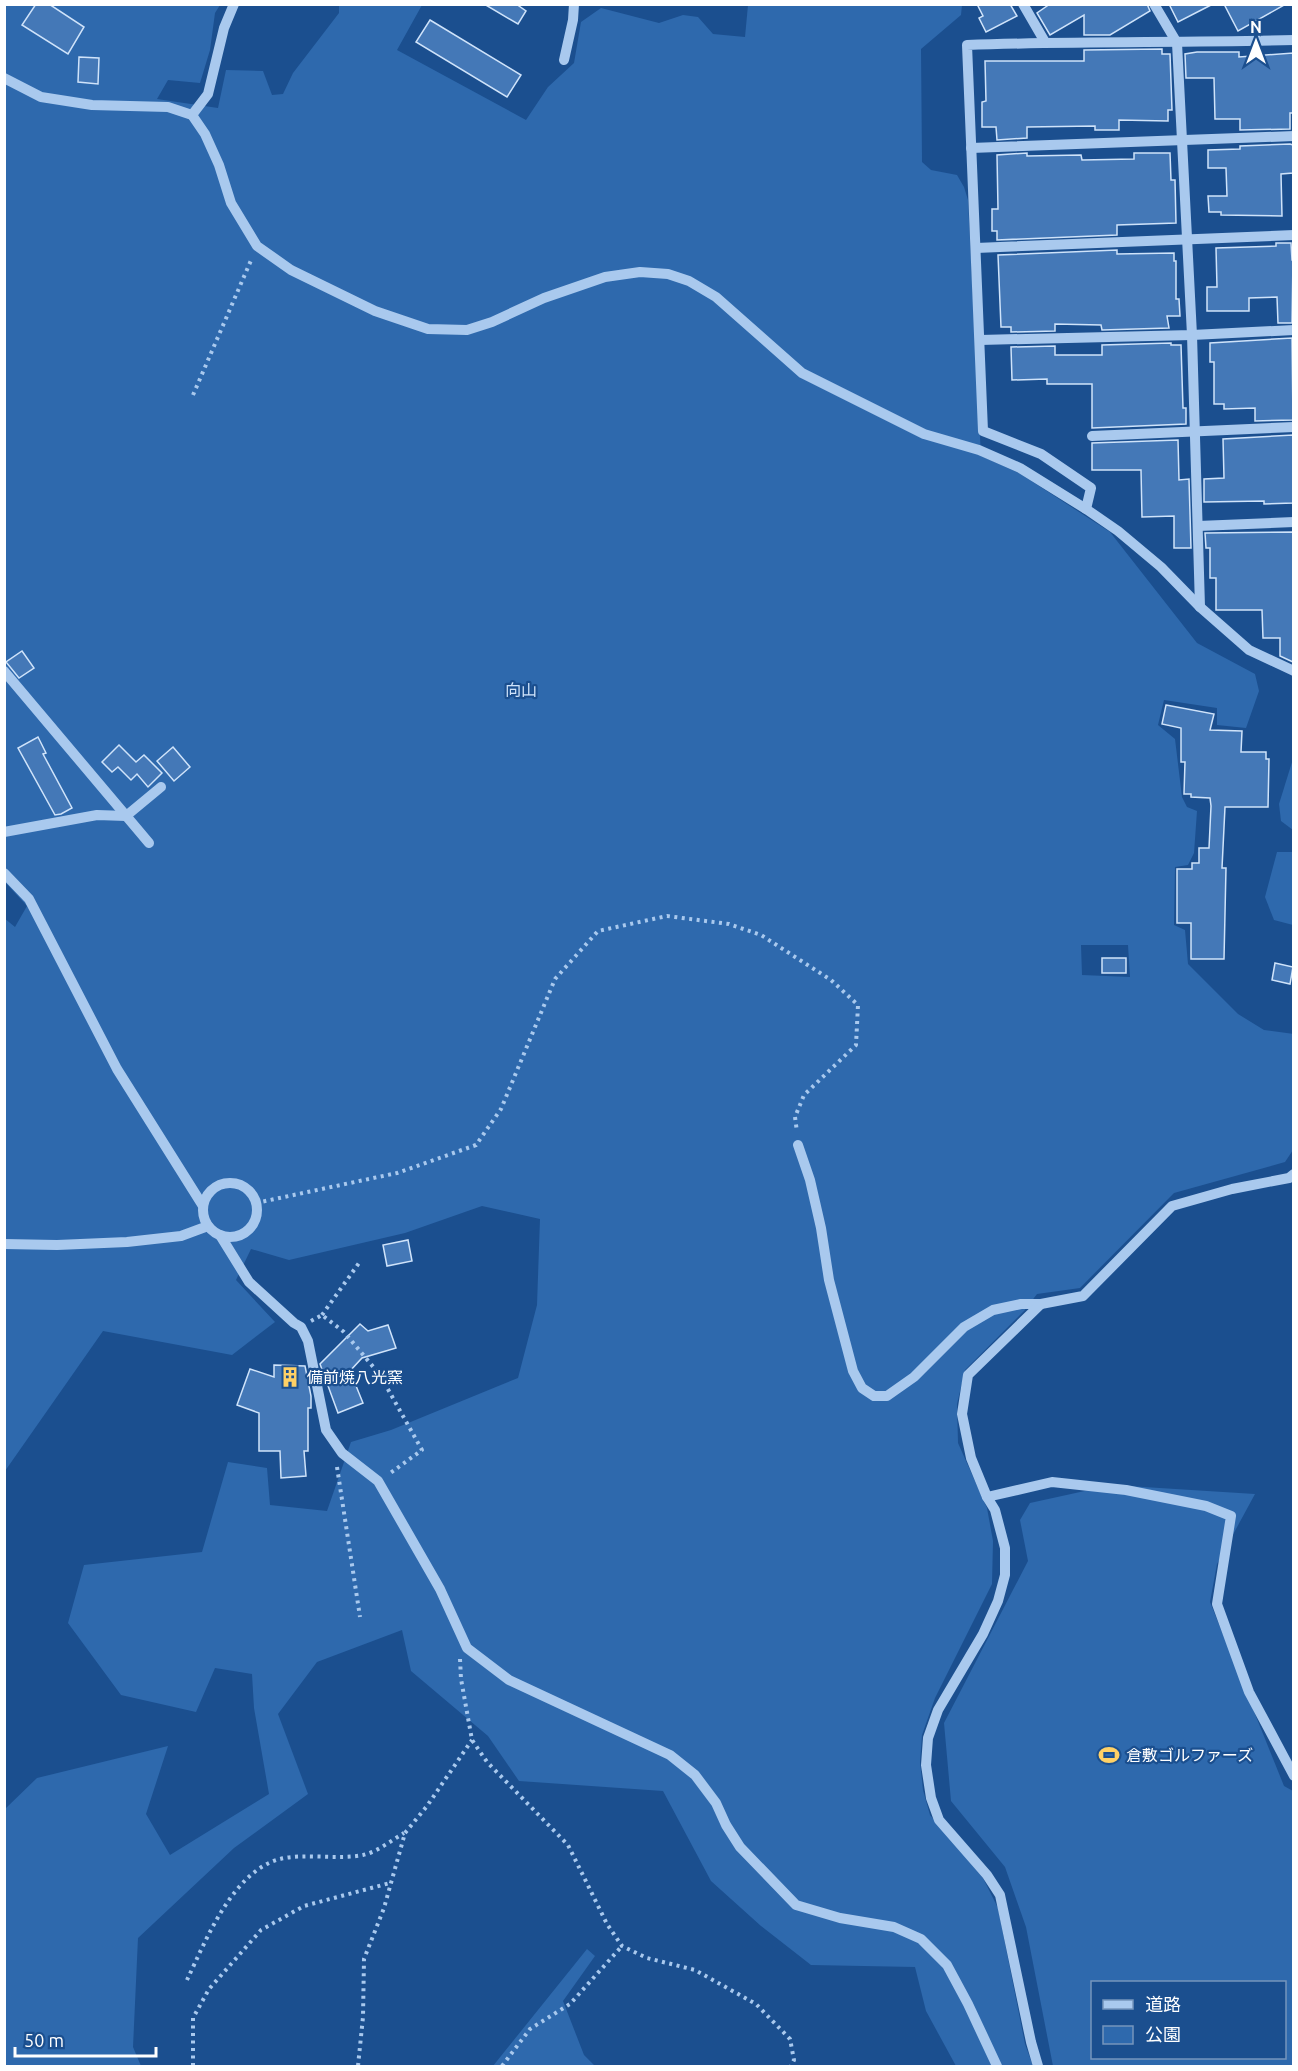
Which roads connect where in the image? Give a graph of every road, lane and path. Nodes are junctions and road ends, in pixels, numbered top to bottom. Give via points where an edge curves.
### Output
1 (234, 4) edge
2 (574, 4) edge
3 (1023, 4) edge
4 (1154, 4) edge
5 (1293, 40) edge
6 (1045, 42) junction
7 (1177, 43) junction
8 (564, 60) dead end
9 (4, 78) edge
10 (192, 115) junction
11 (1293, 136) edge
12 (1182, 141) junction
13 (971, 147) junction
14 (1293, 235) edge
15 (1187, 240) junction
16 (257, 246) junction
17 (976, 249) junction
18 (1293, 330) edge
19 (1192, 335) junction
20 (980, 340) junction
21 (193, 394) dead end
22 (1293, 427) edge
23 (1195, 432) junction
24 (1092, 436) dead end
25 (1086, 509) junction
26 (1293, 522) edge
27 (1198, 526) junction
28 (1200, 607) junction
29 (4, 671) edge
30 (1293, 671) edge
31 (161, 787) dead end
32 (126, 816) junction
33 (4, 832) edge
34 (149, 843) dead end
35 (4, 873) edge
36 (798, 1144) joint
37 (1293, 1174) edge
38 (256, 1203) junction
39 (203, 1206) junction
40 (208, 1226) junction
41 (220, 1235) junction
42 (4, 1244) edge
43 (358, 1263) dead end
44 (1041, 1304) junction
45 (322, 1315) junction
46 (301, 1328) junction
47 (342, 1452) junction
48 (378, 1481) junction
49 (987, 1497) junction
50 (360, 1617) dead end
51 (467, 1648) junction
52 (472, 1740) junction
53 (1293, 1776) edge
54 (405, 1833) junction
55 (391, 1883) junction
56 (622, 1946) junction
57 (187, 1980) dead end
58 (194, 2067) edge
59 (358, 2067) edge
60 (502, 2067) edge
61 (791, 2067) edge
62 (997, 2067) edge
63 (1038, 2067) edge

1 - 10 street via 208,94
2 - 8 street
3 - 6 street
4 - 7 street
5 - 7 street
6 - 7 street
6 - 13 street via 967,45
7 - 12 street
9 - 10 street via 41,97 93,105 168,108
10 - 16 street via 214,154 231,202
11 - 12 street
12 - 13 street
12 - 15 street
13 - 17 street
14 - 15 street
15 - 17 street
15 - 19 street
16 - 21 path
16 - 25 street via 291,270 375,311 428,329 467,330 605,277 640,272 668,274 716,297 802,373 924,434 979,450 1020,468
17 - 20 street
18 - 19 street
19 - 20 street
19 - 23 street
20 - 25 street via 983,431 1041,454 1091,488
22 - 23 street
23 - 24 street
23 - 27 street
25 - 28 street via 1161,567
26 - 27 street
27 - 28 street
28 - 30 street via 1248,650
29 - 32 street
31 - 32 street
32 - 33 street via 97,815
32 - 34 street
35 - 39 street via 29,899 117,1069
36 - 38 path via 795,1117 804,1095 855,1046 858,1005 831,980 761,935 729,924 667,916 598,931 555,980 501,1109 476,1144 397,1173
36 - 44 street via 810,1180 829,1280 853,1371 862,1388 874,1396 887,1396 914,1377 964,1328 993,1310
37 - 44 street via 1173,1206 1083,1296
38 - 39 street via 243,1187 233,1183 213,1189
38 - 41 street via 251,1227 237,1236
39 - 40 street
40 - 41 street
40 - 42 street via 181,1236 127,1242
41 - 46 street via 249,1282
43 - 45 path
44 - 49 street via 968,1375 962,1414 971,1458
45 - 46 path
45 - 48 path via 344,1332 380,1375 422,1450
46 - 47 street via 308,1341 326,1430
47 - 48 street
47 - 50 path via 337,1464
48 - 51 street via 440,1589
49 - 53 street via 1052,1482 1138,1492 1206,1506 1231,1516 1217,1604 1248,1692
49 - 63 street via 995,1510 1005,1548 1005,1575 983,1634 938,1710 928,1738 926,1765 939,1820 987,1875 999,1895
51 - 52 path via 460,1657 460,1668
51 - 62 street via 508,1680 670,1755 695,1775 740,1847 796,1905 840,1918 894,1927 921,1939 946,1965
52 - 54 path
52 - 56 path via 487,1762 568,1845 606,1924
54 - 55 path
54 - 57 path via 365,1855 281,1858 260,1867 217,1917
55 - 58 path via 304,1906 261,1930 209,1989 193,2018
55 - 59 path via 364,1959
56 - 60 path via 570,2004 530,2029
56 - 61 path via 647,1958 695,1970 756,2004 790,2039 794,2060

